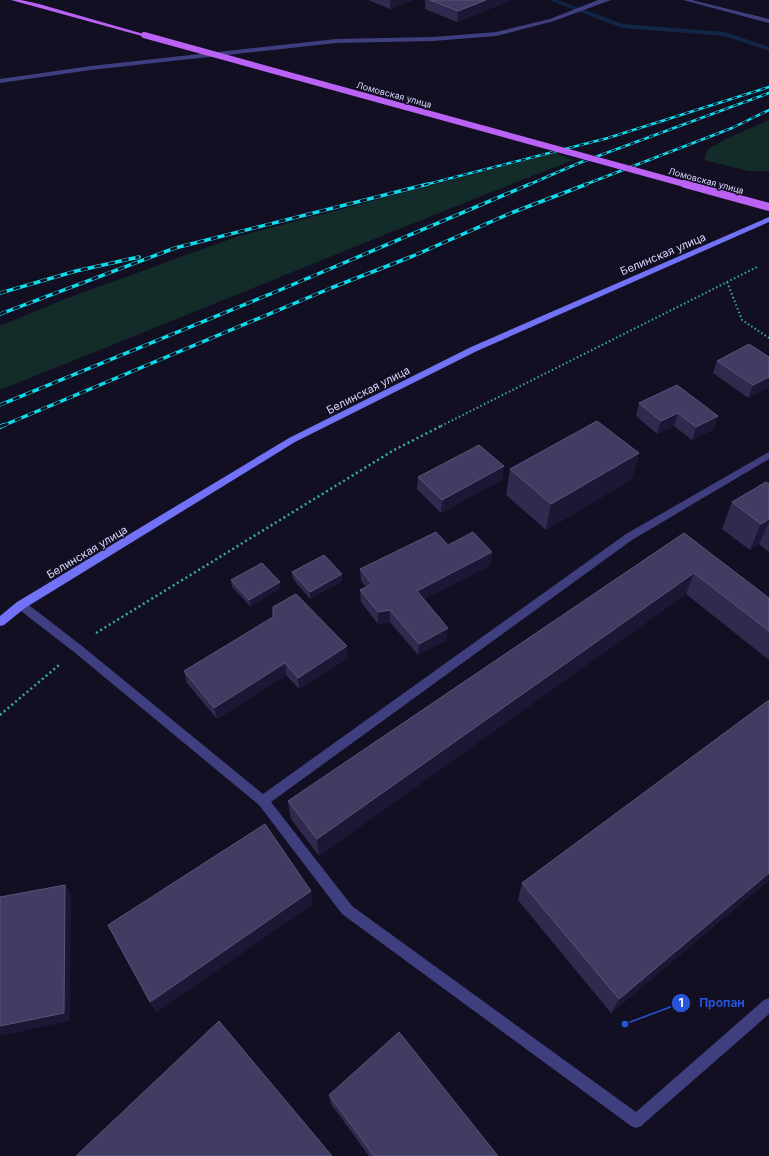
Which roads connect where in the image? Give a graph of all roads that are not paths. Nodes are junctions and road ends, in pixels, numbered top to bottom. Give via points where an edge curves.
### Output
1 (14, 0) edge
2 (608, 0) edge
3 (686, 0) edge
4 (769, 21) edge
5 (0, 81) edge
6 (769, 207) edge
7 (769, 219) edge
8 (769, 455) edge
9 (21, 604) junction
10 (0, 622) edge
11 (263, 801) junction
12 (769, 1005) edge

1 - 6 main road, Ломовская улица, bridge
2 - 5 street via 552,20 496,34 433,39 336,41 99,67
3 - 4 street
7 - 9 main road, Белинская улица via 474,348 292,440
8 - 11 street via 629,537
9 - 10 main road, Белинская улица
9 - 11 street
11 - 12 street via 347,910 636,1121

